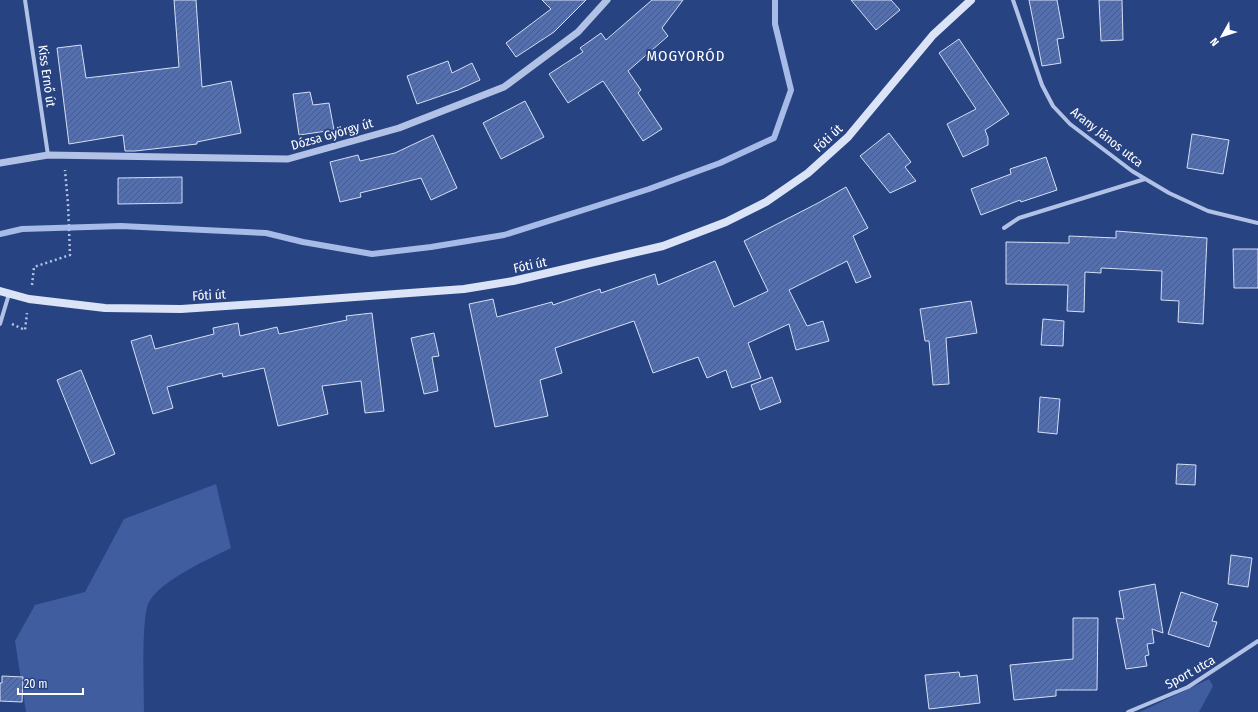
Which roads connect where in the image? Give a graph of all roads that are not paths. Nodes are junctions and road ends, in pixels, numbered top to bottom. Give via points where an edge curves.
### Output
1 (25, 0) edge
2 (607, 0) edge
3 (971, 0) edge
4 (1013, 0) edge
5 (48, 155) junction
6 (0, 163) edge
7 (1145, 179) junction
8 (1258, 223) edge
9 (1004, 228) dead end
10 (0, 291) edge
11 (9, 294) junction
12 (0, 324) edge
13 (1258, 641) edge
14 (1128, 712) edge

1 - 5 street, Kiss Ernő út
2 - 5 street, Dózsa György út via 578,32 504,88 399,128 288,159
3 - 11 main road, Fóti út via 933,35 848,137 808,173 766,202 726,222 663,246 513,281 464,289 295,302 181,308 105,308 29,299
4 - 7 street, Arany János utca via 1042,85 1053,106 1070,124
5 - 6 street, Dózsa György út
7 - 8 street, Arany János utca via 1208,211
7 - 9 street, Arany János utca via 1019,218
10 - 11 main road, Fóti út
11 - 12 street
13 - 14 street, Sport utca via 1188,687

